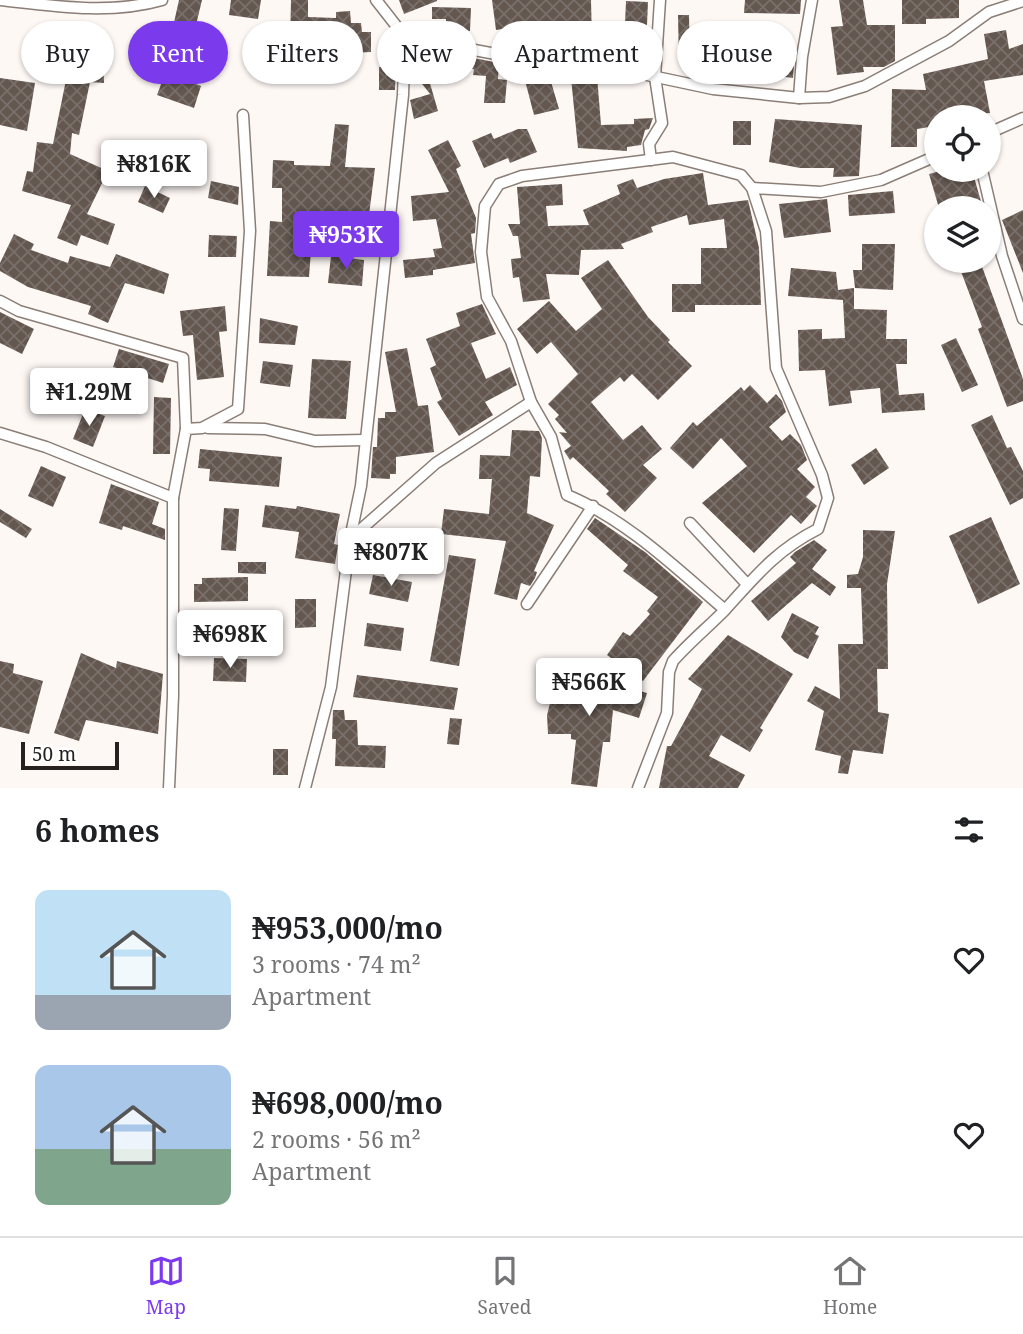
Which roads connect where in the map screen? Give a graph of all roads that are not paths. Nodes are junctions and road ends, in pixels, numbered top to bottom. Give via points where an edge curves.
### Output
1 (0, 0) edge
2 (162, 0) edge
3 (376, 0) edge
4 (660, 0) edge
5 (812, 0) edge
6 (1023, 1) edge
7 (392, 21) edge
8 (659, 21) edge
9 (663, 79) edge
10 (403, 84) edge
11 (656, 84) edge
12 (799, 98) junction
13 (243, 115) dead end
14 (1023, 118) edge
15 (1001, 128) edge
16 (651, 160) junction
17 (924, 161) edge
18 (985, 182) edge
19 (752, 188) junction
20 (0, 301) edge
21 (1023, 319) edge
22 (531, 402) junction
23 (202, 428) junction
24 (186, 429) junction
25 (0, 433) edge
26 (364, 440) junction
27 (173, 498) junction
28 (593, 506) junction
29 (690, 523) dead end
30 (350, 538) junction
31 (746, 583) junction
32 (527, 604) dead end
33 (725, 610) junction
34 (169, 788) edge
35 (305, 788) edge
36 (638, 788) edge

1 - 2 street via 74,9
3 - 7 street
4 - 8 street
5 - 12 street
6 - 12 street via 989,12 949,40 864,86 829,97
9 - 12 street
10 - 26 street
11 - 16 street via 662,123 649,144
13 - 23 street via 250,231 238,409
14 - 15 street
16 - 19 street via 673,157 707,165 741,175
16 - 22 street via 523,176 499,184 485,206 481,252 487,297 511,341
17 - 19 street via 881,180 821,192
18 - 21 street
19 - 31 street via 766,231 776,368 828,498 818,529 793,541
20 - 24 street via 19,311 183,358
22 - 28 street via 551,437 567,495
22 - 30 street via 436,463
23 - 24 street
23 - 26 street via 265,429 315,441
24 - 27 street
25 - 27 street
26 - 30 street via 361,486
27 - 34 street
28 - 32 street
28 - 33 street via 626,526
29 - 31 street
30 - 35 street via 331,687
31 - 33 street
33 - 36 street via 673,661 667,713

